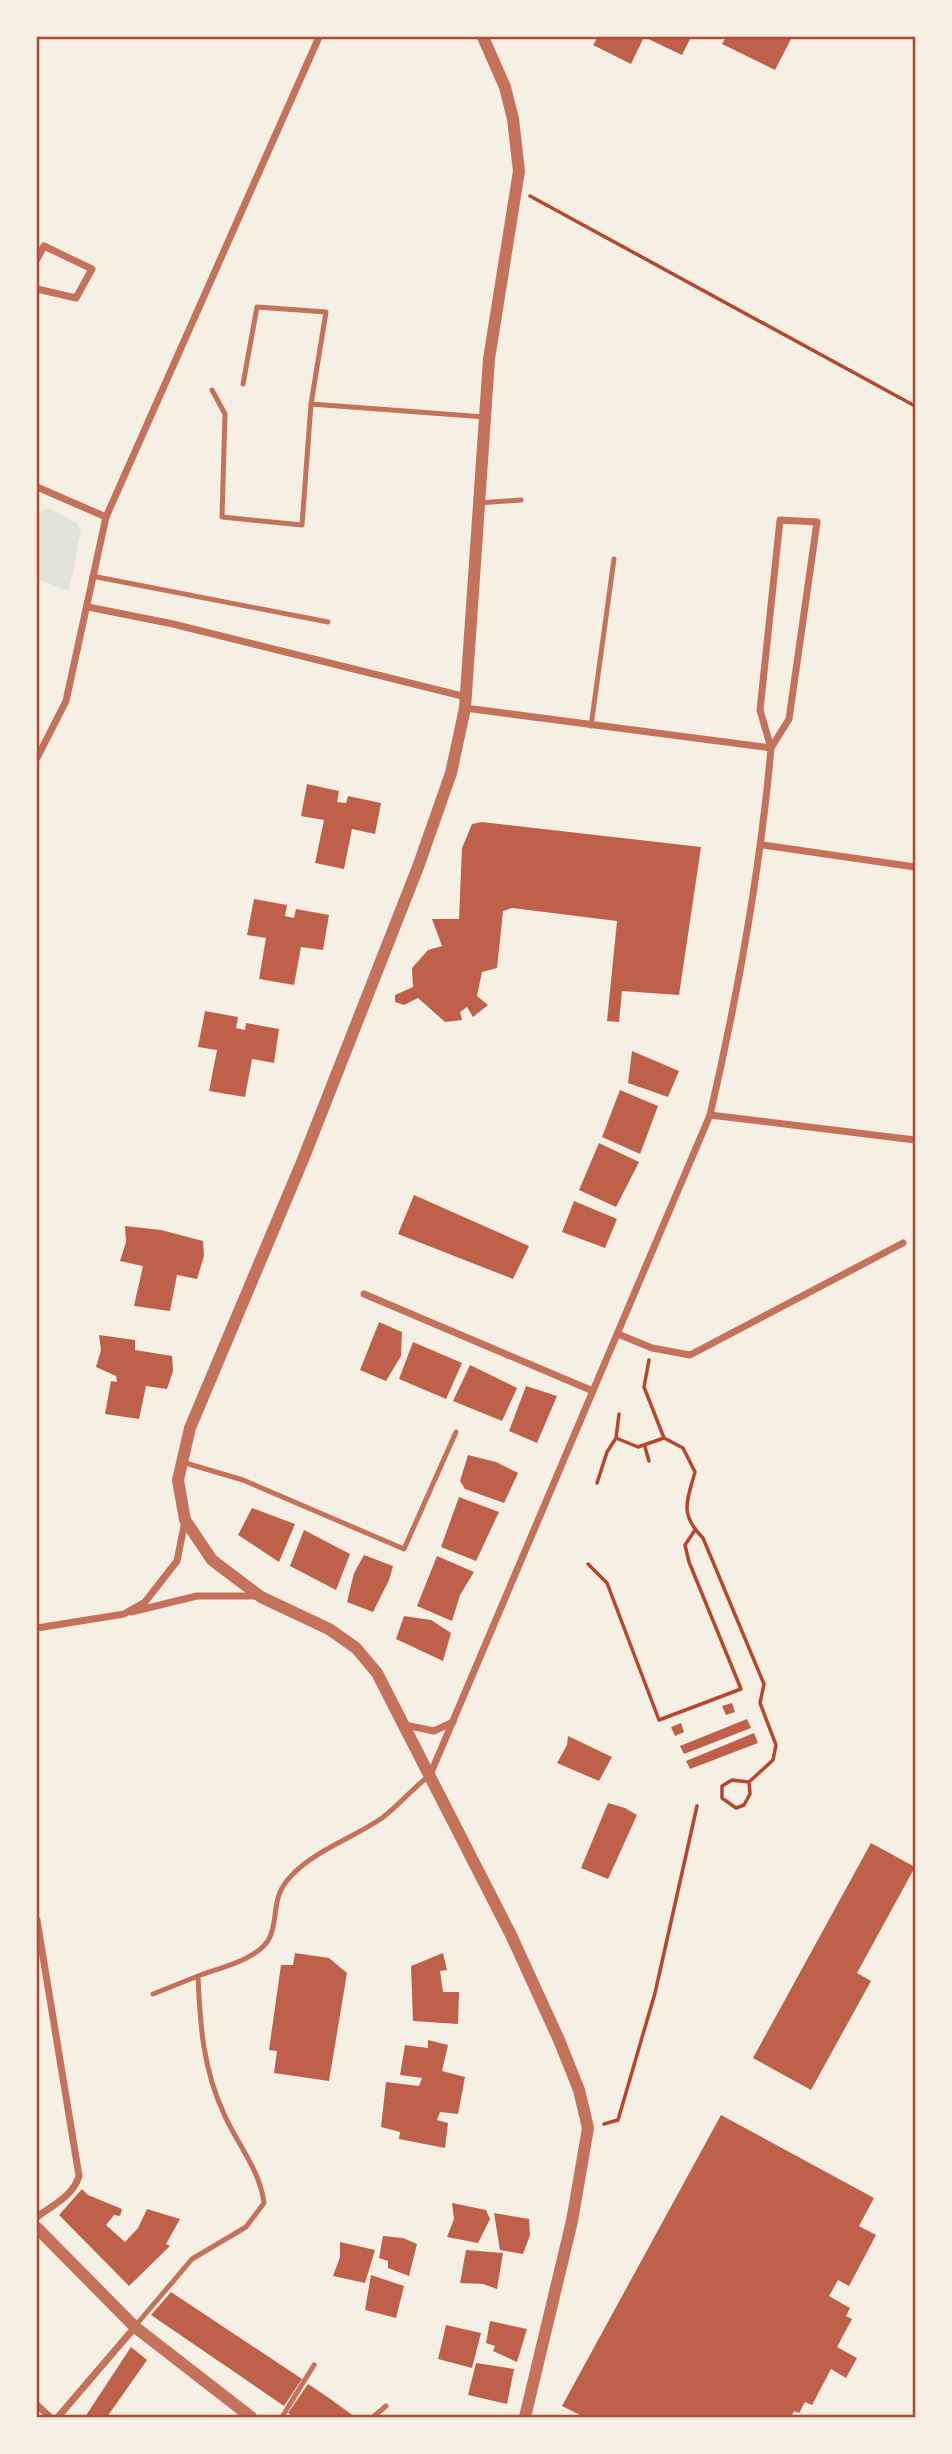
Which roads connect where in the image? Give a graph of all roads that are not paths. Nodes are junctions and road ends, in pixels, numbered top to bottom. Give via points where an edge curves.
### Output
1 (320, 37) edge
2 (483, 37) edge
3 (37, 259) edge
4 (37, 289) edge
5 (243, 384) dead end
6 (212, 390) dead end
7 (311, 404) junction
8 (485, 417) junction
9 (37, 487) edge
10 (521, 500) dead end
11 (478, 503) junction
12 (106, 517) junction
13 (614, 559) dead end
14 (92, 576) junction
15 (88, 607) junction
16 (328, 622) dead end
17 (465, 702) junction
18 (591, 726) junction
19 (771, 748) junction
20 (37, 758) edge
21 (763, 845) junction
22 (915, 867) edge
23 (710, 1115) junction
24 (915, 1140) edge
25 (903, 1243) dead end
26 (365, 1294) dead end
27 (618, 1334) junction
28 (593, 1391) junction
29 (456, 1432) dead end
30 (182, 1462) junction
31 (185, 1520) junction
32 (261, 1597) junction
33 (124, 1614) junction
34 (37, 1628) edge
35 (454, 1722) junction
36 (405, 1725) junction
37 (430, 1775) junction
38 (37, 1920) edge
39 (198, 1976) junction
40 (153, 1994) dead end
41 (37, 2217) edge
42 (37, 2228) edge
43 (135, 2326) junction
44 (314, 2365) dead end
45 (37, 2405) edge
46 (234, 2406) junction
47 (386, 2406) dead end
48 (50, 2417) edge
49 (58, 2417) edge
50 (243, 2417) edge
51 (251, 2417) edge
52 (282, 2417) edge
53 (373, 2417) edge
54 (525, 2417) edge

1 - 12 street
2 - 8 street via 505,88 519,170 489,359
3 - 4 street via 44,246 92,269 76,298
5 - 7 lane via 257,307 326,312
6 - 7 lane via 225,414 222,517 302,525
7 - 8 lane
8 - 11 street
9 - 12 street
10 - 11 lane
11 - 17 street
12 - 14 street
13 - 18 lane
14 - 15 street
14 - 16 lane
15 - 17 street via 173,624
15 - 20 street via 66,701
17 - 18 street
17 - 30 street via 450,773 418,867 302,1162 190,1428
18 - 19 street
19 - 19 street via 760,710 780,520 817,522 789,719
19 - 21 street
21 - 22 street
21 - 23 street via 735,1008
23 - 24 street
23 - 27 street
25 - 27 street via 690,1355 652,1348
26 - 28 street
27 - 28 street
28 - 35 street
29 - 30 lane via 404,1549 243,1480
30 - 31 street via 178,1480
31 - 32 street via 212,1560
31 - 33 street via 177,1561 145,1602
32 - 33 street via 197,1596
32 - 36 street via 329,1629 356,1648 377,1673
33 - 34 street
35 - 36 street via 434,1731
35 - 37 street
36 - 37 street
37 - 39 lane via 384,1816 292,1874 280,1890 269,1940 254,1954
37 - 54 street via 559,2040 588,2128 572,2221
38 - 41 street via 79,2176 67,2196
39 - 40 lane
39 - 43 lane via 207,2073 225,2118 256,2172 264,2203 246,2227 192,2259
42 - 43 street
43 - 46 street
43 - 49 street
44 - 52 lane
45 - 48 street
46 - 50 street
46 - 51 street
47 - 53 lane

